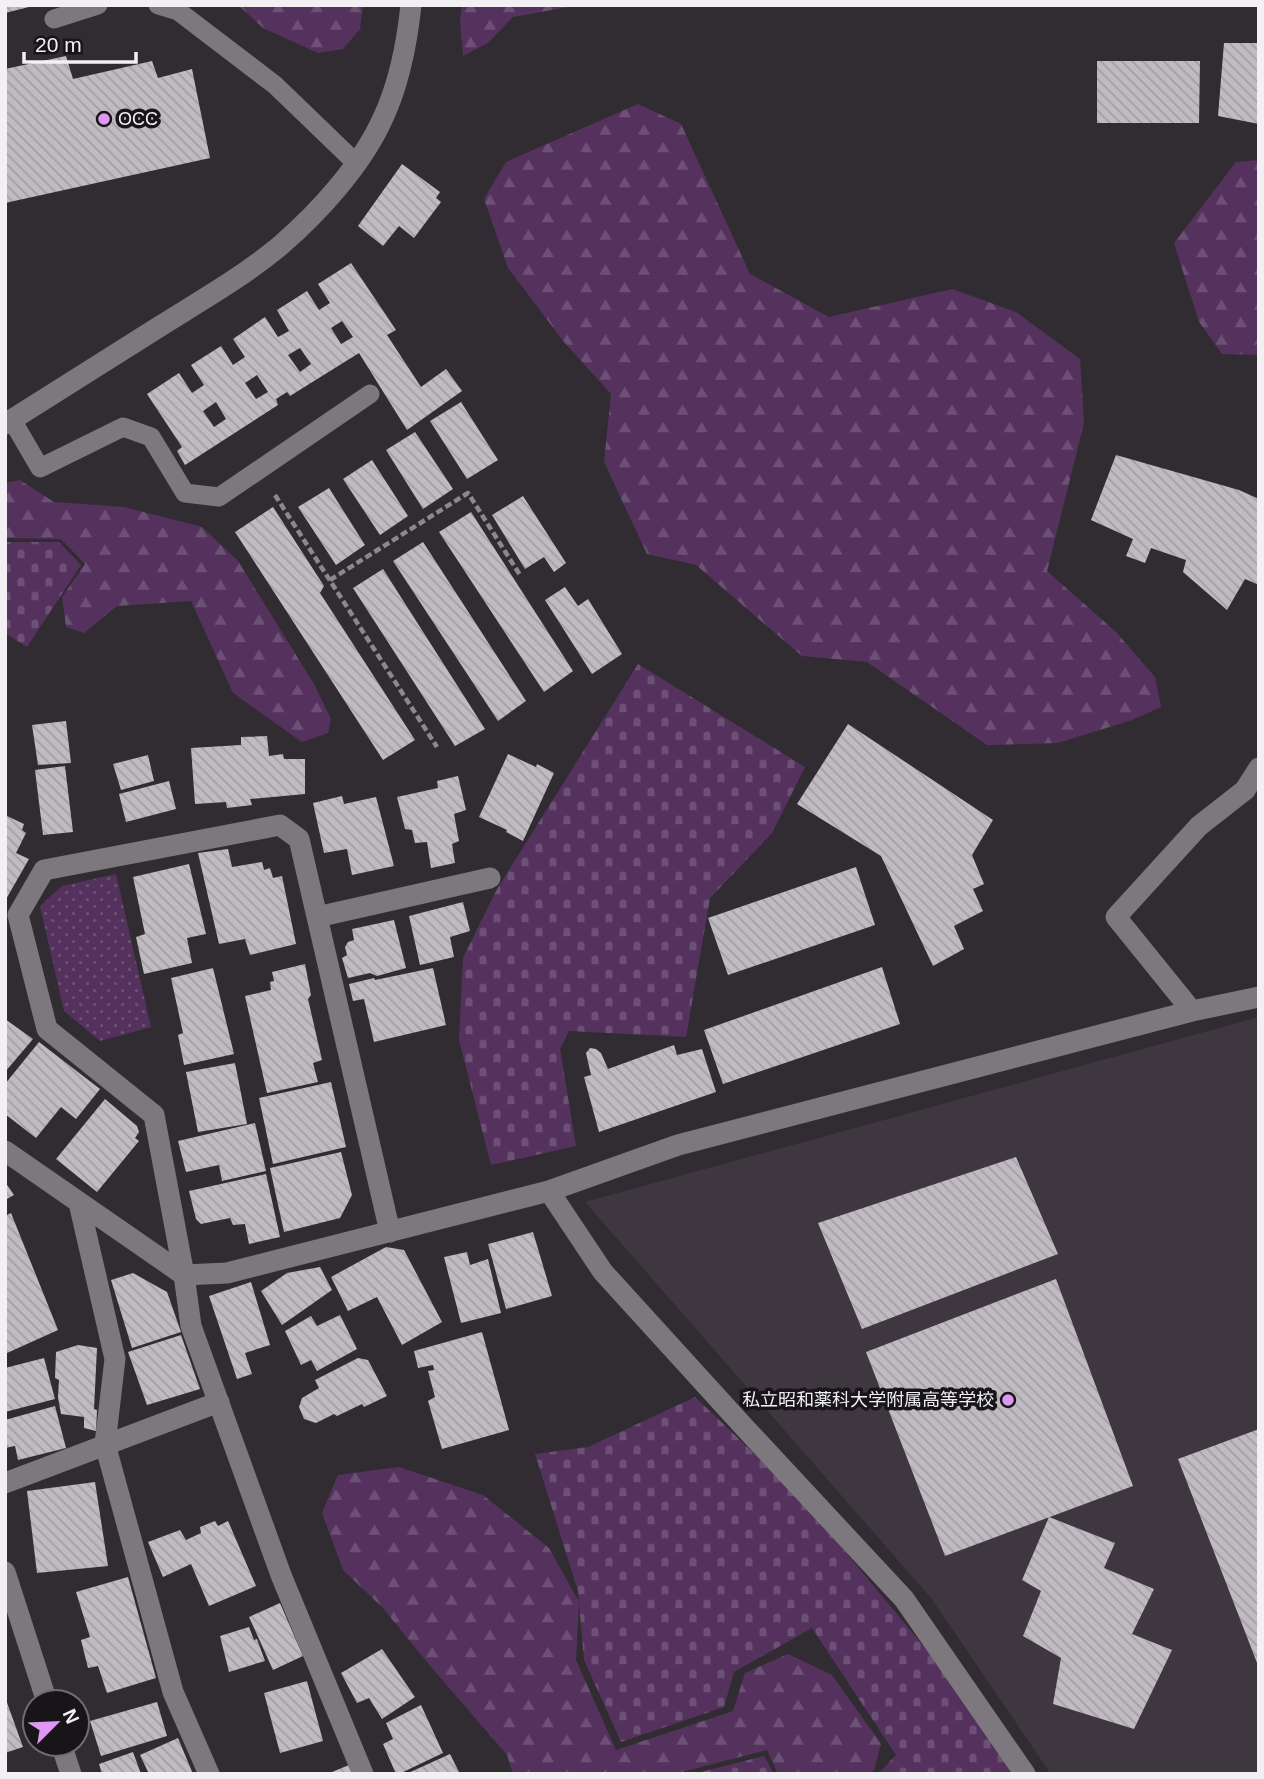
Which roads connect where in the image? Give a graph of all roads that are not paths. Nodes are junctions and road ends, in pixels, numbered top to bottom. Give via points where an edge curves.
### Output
1 (98, 5) edge
2 (158, 5) edge
3 (411, 5) edge
4 (54, 19) dead end
5 (357, 164) junction
6 (370, 394) dead end
7 (9, 422) edge
8 (1259, 768) edge
9 (490, 878) dead end
10 (317, 917) junction
11 (1259, 997) edge
12 (1192, 1011) junction
13 (5, 1151) edge
14 (549, 1191) junction
15 (79, 1203) junction
16 (390, 1232) junction
17 (184, 1275) junction
18 (219, 1402) junction
19 (105, 1444) junction
20 (5, 1483) edge
21 (5, 1572) edge
22 (42, 1688) edge
23 (209, 1774) edge
24 (363, 1774) edge
25 (1025, 1774) edge

1 - 4 lane
2 - 5 lane via 178,12 275,85
3 - 5 street via 398,76 383,119
5 - 7 street via 315,213 238,277
6 - 7 lane via 219,498 184,493 151,437 123,427 40,468
8 - 12 street via 1245,790 1199,826 1116,917
9 - 10 street
10 - 16 street
10 - 17 street via 299,839 280,825 44,870 18,915 47,1029 154,1115
11 - 12 street
12 - 14 street via 678,1145
13 - 15 street
14 - 16 street
14 - 25 street via 603,1272 904,1599
15 - 17 street
15 - 19 street via 115,1359
16 - 17 street via 227,1273
17 - 18 street via 191,1326
18 - 19 street
18 - 24 street via 281,1575
19 - 20 street
19 - 23 street via 173,1692
21 - 22 street

